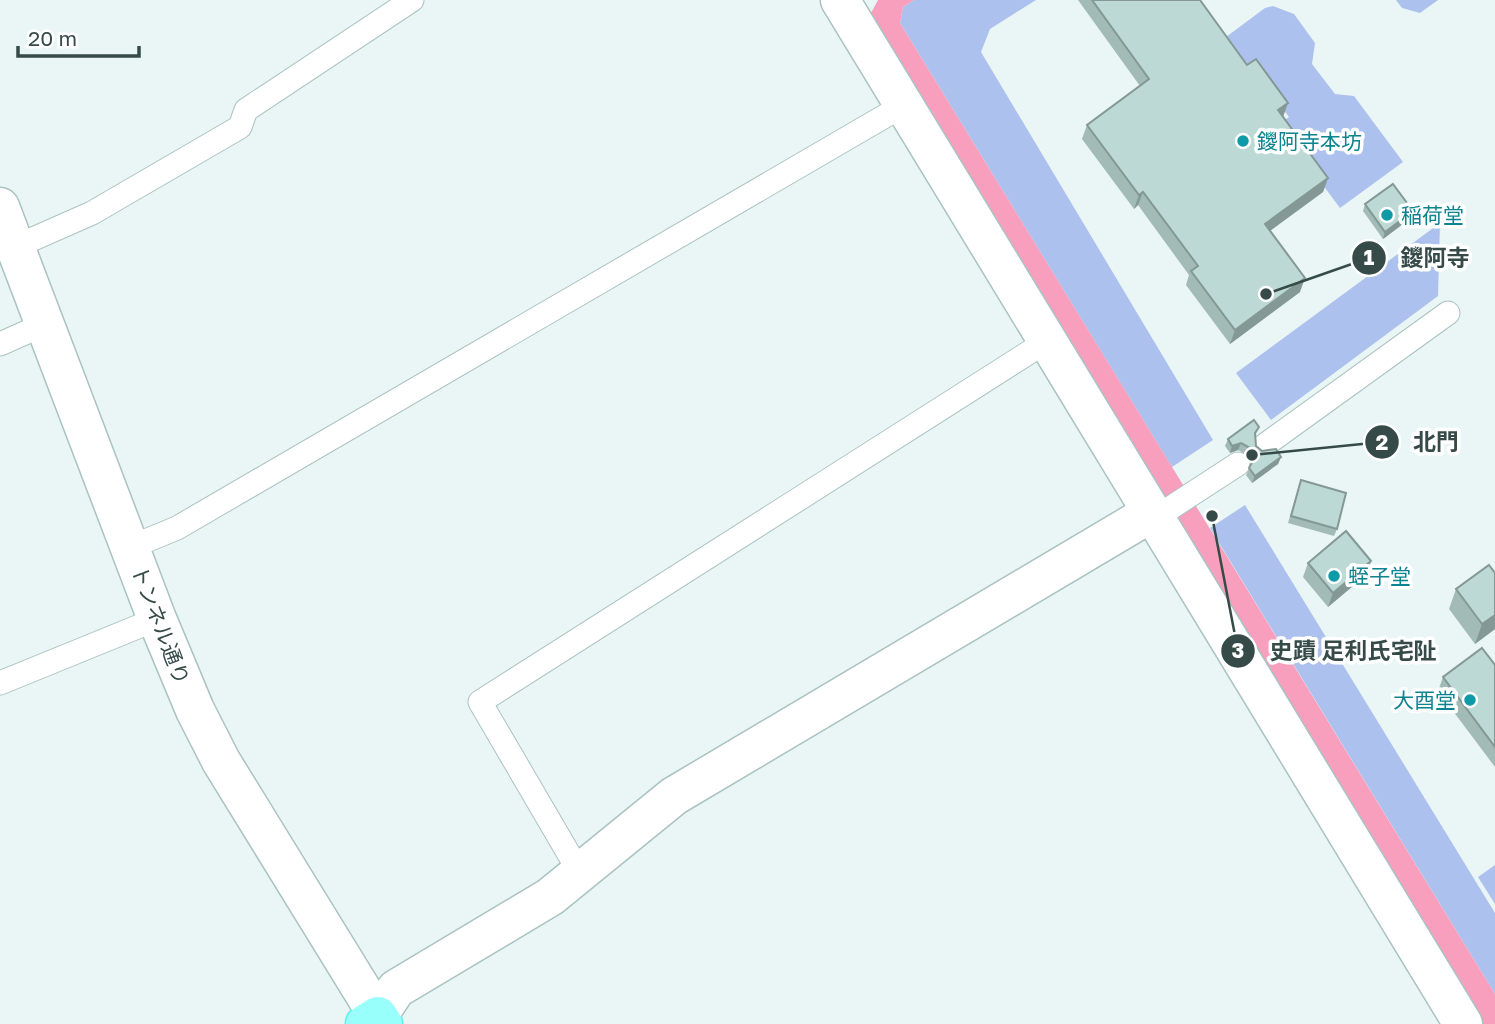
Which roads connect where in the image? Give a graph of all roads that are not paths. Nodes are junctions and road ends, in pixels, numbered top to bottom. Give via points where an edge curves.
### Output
1 (412, 0) edge
2 (840, 0) edge
3 (904, 105) junction
4 (0, 207) edge
5 (15, 247) junction
6 (1448, 313) dead end
7 (45, 324) junction
8 (1047, 341) junction
9 (0, 344) edge
10 (1265, 445) dead end
11 (1238, 464) dead end
12 (1157, 515) junction
13 (131, 547) junction
14 (158, 619) junction
15 (0, 683) edge
16 (580, 873) junction
17 (376, 1021) edge
18 (1462, 1024) edge

1 - 5 lane via 247,110 240,127 92,212
2 - 3 street
3 - 8 street
3 - 13 lane via 177,528
4 - 5 street, トンネル通り
5 - 7 street, トンネル通り
6 - 10 lane
7 - 9 lane
7 - 13 street, トンネル通り
8 - 12 street
8 - 16 lane via 480,702
11 - 12 lane
12 - 16 street via 674,796
12 - 18 street
13 - 14 street, トンネル通り
14 - 15 lane
14 - 17 street, トンネル通り via 194,710 221,761
16 - 17 street via 550,897 396,989

